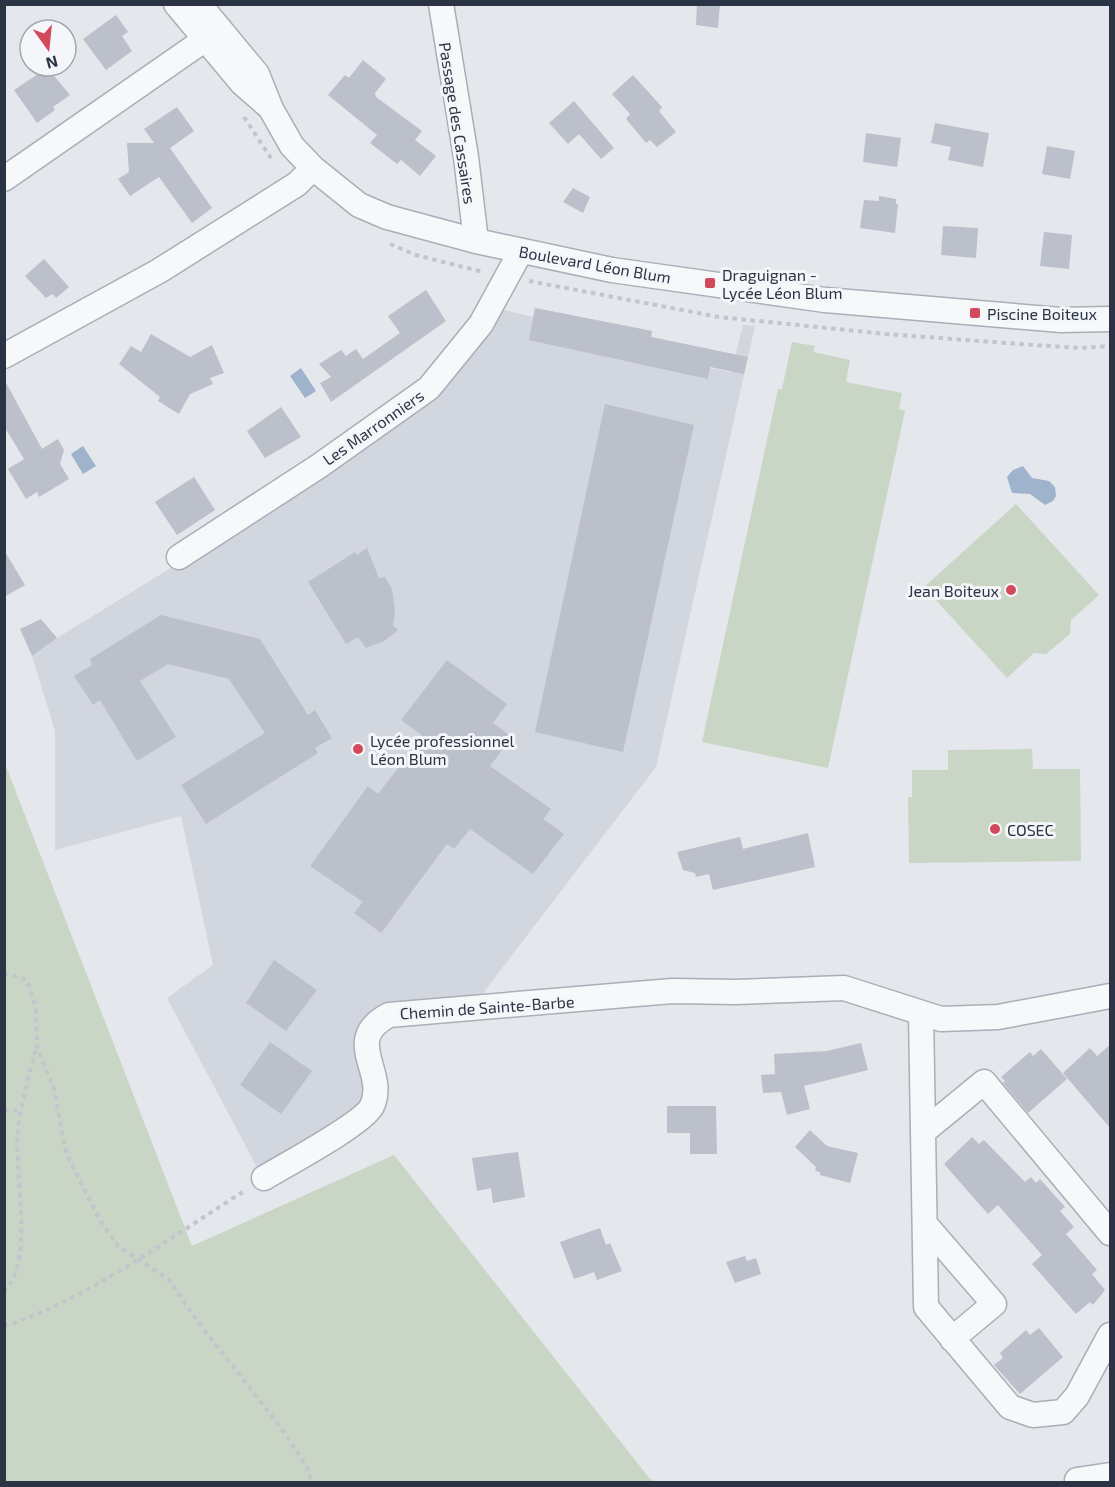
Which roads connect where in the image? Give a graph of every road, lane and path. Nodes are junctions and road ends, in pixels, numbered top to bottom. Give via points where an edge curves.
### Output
1 (176, 4) edge
2 (199, 4) edge
3 (441, 4) edge
4 (213, 34) junction
5 (313, 168) junction
6 (4, 179) edge
7 (476, 241) junction
8 (521, 251) junction
9 (1110, 319) edge
10 (4, 356) edge
11 (179, 557) dead end
12 (4, 973) edge
13 (1110, 996) edge
14 (921, 1013) junction
15 (37, 1047) junction
16 (4, 1110) edge
17 (22, 1112) junction
18 (923, 1132) junction
19 (264, 1178) joint
20 (925, 1224) junction
21 (1110, 1233) edge
22 (136, 1258) junction
23 (4, 1292) edge
24 (4, 1326) edge
25 (1110, 1335) edge
26 (952, 1339) junction
27 (1104, 1364) edge
28 (1110, 1475) edge
29 (1077, 1480) dead end
30 (311, 1482) edge

1 - 4 street, Boulevard Léon Blum
2 - 4 street, Boulevard Léon Blum
3 - 7 street, Passage des Cassaires
4 - 5 street, Boulevard Léon Blum via 257,74 292,146
4 - 6 street
5 - 7 street, Boulevard Léon Blum via 359,205 387,217
5 - 10 street via 297,184 159,271
7 - 8 street, Boulevard Léon Blum
8 - 9 street, Boulevard Léon Blum via 612,270 825,300 1061,320
8 - 11 street, Les Marronniers via 481,324 429,388 319,466
12 - 15 path via 27,980 36,1010
13 - 14 street, Chemin de Sainte-Barbe via 998,1017 941,1019
14 - 18 street
14 - 19 street, Chemin de Sainte-Barbe via 844,988 672,991 389,1015 374,1023 366,1036 374,1086 372,1105 358,1120
15 - 17 path
15 - 22 path via 54,1089 66,1153 101,1222 118,1246
16 - 17 path
17 - 23 path via 18,1130 20,1250 14,1283
18 - 20 street
18 - 21 street via 984,1082
19 - 22 path
20 - 26 street via 926,1307
20 - 26 street via 994,1304
22 - 24 path via 27,1319
22 - 30 path via 169,1280 279,1425 307,1467
25 - 27 street
26 - 27 street via 1010,1407 1033,1415 1063,1412
28 - 29 street

